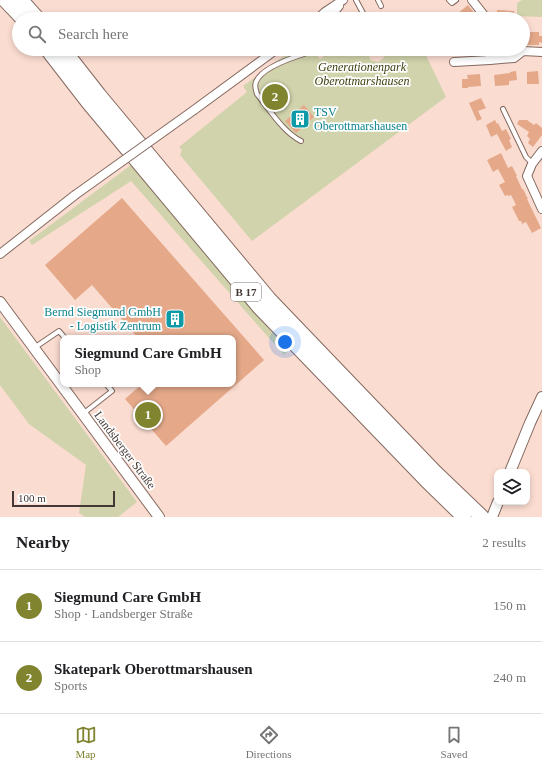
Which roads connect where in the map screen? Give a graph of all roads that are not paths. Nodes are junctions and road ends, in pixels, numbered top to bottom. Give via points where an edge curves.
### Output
1 (5, 0) edge
2 (21, 0) edge
3 (343, 0) edge
4 (356, 0) edge
5 (378, 0) edge
6 (450, 0) edge
7 (456, 0) edge
8 (472, 0) edge
9 (381, 6) dead end
10 (16, 12) edge
11 (32, 12) edge
12 (325, 12) edge
13 (334, 12) edge
14 (363, 12) edge
15 (481, 12) edge
16 (530, 51) edge
17 (542, 52) edge
18 (52, 56) edge
19 (68, 56) edge
20 (267, 56) edge
21 (295, 56) edge
22 (490, 56) edge
23 (517, 56) edge
24 (490, 60) junction
25 (454, 62) dead end
26 (503, 109) dead end
27 (301, 141) dead end
28 (542, 151) edge
29 (532, 164) junction
30 (542, 209) edge
31 (0, 254) edge
32 (0, 302) edge
33 (62, 335) edge
34 (34, 348) junction
35 (60, 384) edge
36 (62, 387) edge
37 (109, 387) edge
38 (542, 397) edge
39 (82, 414) junction
40 (511, 469) edge
41 (497, 505) edge
42 (159, 517) edge
43 (464, 517) edge
44 (482, 517) edge
45 (492, 517) edge

1 - 10 highway
2 - 11 highway
3 - 12 street
3 - 13 street
4 - 14 lane
5 - 9 lane
6 - 7 lane via 452,3
8 - 15 street
16 - 17 street
18 - 43 highway, B 17 via 260,308
19 - 44 highway, B 17 via 269,299 435,472
20 - 31 street, bridge
21 - 27 lane via 264,72 256,82 255,88 257,94 287,130
22 - 24 street
23 - 24 street
24 - 25 street
26 - 29 lane via 526,157
28 - 29 street
29 - 30 street via 527,176
32 - 34 street, Landsberger Straße
33 - 34 lane via 59,331
34 - 35 street, Landsberger Straße
36 - 39 street, Landsberger Straße
37 - 39 lane via 112,391
38 - 40 street
39 - 42 street, Landsberger Straße
41 - 45 street

